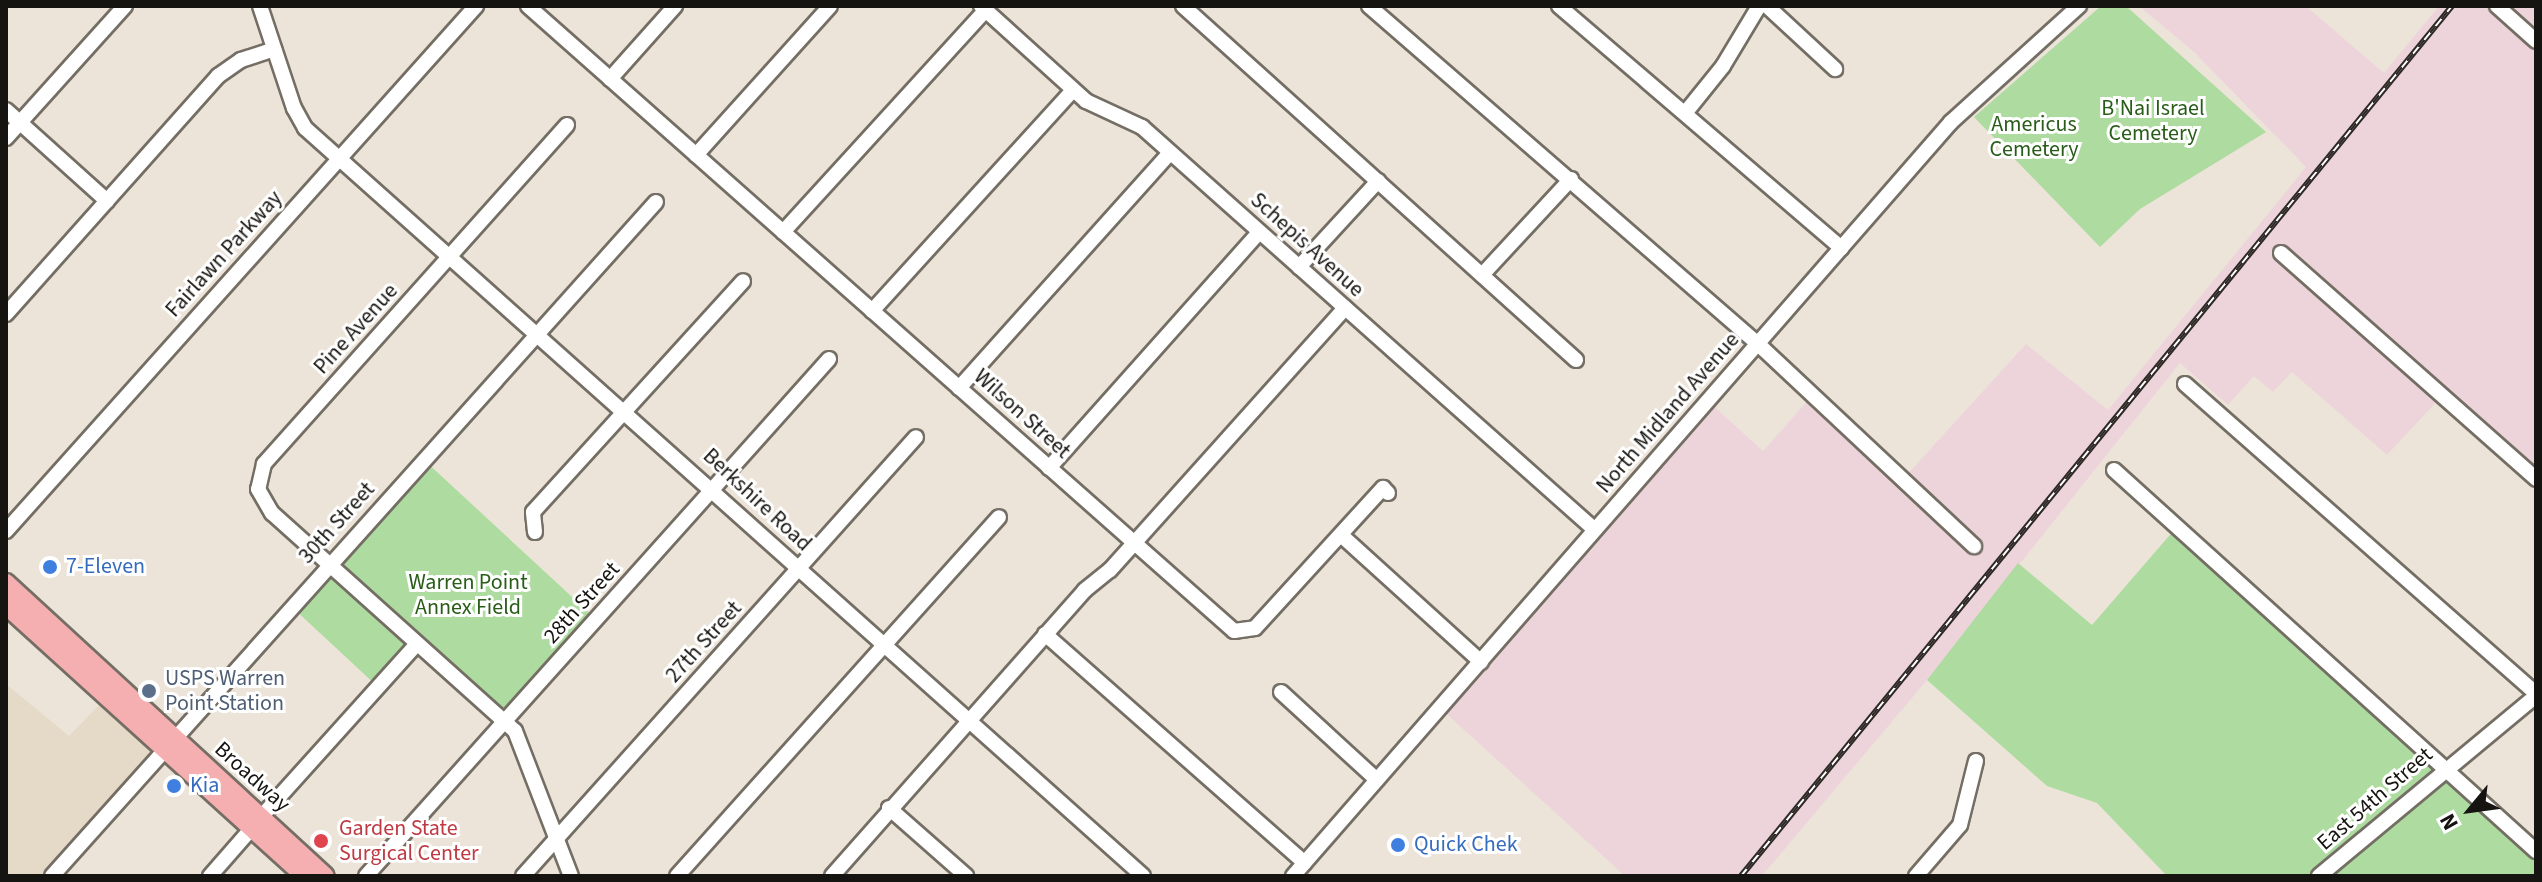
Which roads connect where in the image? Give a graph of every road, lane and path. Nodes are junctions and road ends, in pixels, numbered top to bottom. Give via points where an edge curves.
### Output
1 (125, 6) edge
2 (260, 6) edge
3 (476, 6) edge
4 (528, 6) edge
5 (675, 6) edge
6 (830, 6) edge
7 (1183, 6) edge
8 (1369, 6) edge
9 (1759, 6) edge
10 (1767, 6) edge
11 (2079, 6) edge
12 (2497, 6) edge
13 (1561, 7) edge
14 (983, 8) edge
15 (2536, 41) edge
16 (274, 49) junction
17 (1835, 69) dead end
18 (610, 79) junction
19 (1073, 90) junction
20 (6, 110) edge
21 (1686, 112) junction
22 (19, 122) junction
23 (567, 125) dead end
24 (6, 138) edge
25 (1170, 153) junction
26 (696, 155) junction
27 (338, 158) junction
28 (1571, 179) junction
29 (1378, 181) junction
30 (107, 201) junction
31 (656, 202) dead end
32 (783, 232) junction
33 (1259, 232) junction
34 (1841, 248) junction
35 (2281, 253) dead end
36 (451, 256) junction
37 (1299, 267) junction
38 (1482, 275) junction
39 (743, 281) dead end
40 (1345, 308) junction
41 (872, 311) junction
42 (6, 314) edge
43 (537, 332) junction
44 (1758, 344) junction
45 (829, 359) dead end
46 (1576, 360) dead end
47 (2185, 384) dead end
48 (959, 388) junction
49 (625, 409) junction
50 (916, 437) dead end
51 (1049, 468) junction
52 (2114, 470) dead end
53 (2536, 479) edge
54 (712, 489) junction
55 (1388, 493) dead end
56 (999, 517) dead end
57 (1595, 530) junction
58 (6, 531) edge
59 (535, 532) dead end
60 (1341, 535) junction
61 (1133, 544) junction
62 (1974, 546) dead end
63 (330, 564) junction
64 (799, 569) junction
65 (6, 583) edge
66 (6, 605) edge
67 (1045, 634) junction
68 (417, 644) junction
69 (883, 646) junction
70 (1481, 662) junction
71 (1281, 692) dead end
72 (2536, 694) edge
73 (968, 721) junction
74 (506, 723) junction
75 (170, 745) junction
76 (1976, 761) dead end
77 (2445, 767) junction
78 (1377, 780) junction
79 (889, 808) junction
80 (256, 823) junction
81 (554, 841) junction
82 (2536, 851) edge
83 (1301, 868) edge
84 (52, 876) edge
85 (210, 876) edge
86 (305, 876) edge
87 (325, 876) edge
88 (366, 876) edge
89 (523, 876) edge
90 (571, 876) edge
91 (677, 876) edge
92 (832, 876) edge
93 (966, 876) edge
94 (1143, 876) edge
95 (1315, 876) edge
96 (1916, 876) edge
97 (2319, 876) edge

1 - 22 street
2 - 16 street, Berkshire Road
3 - 27 street, Fairlawn Parkway
4 - 18 street, Wilson Street
5 - 18 street
6 - 26 street
7 - 29 street
8 - 28 street
9 - 21 street via 1723,66
10 - 17 street
11 - 34 street, North Midland Avenue via 1951,122
12 - 15 street
13 - 21 street
14 - 19 street, Schepis Avenue
14 - 32 street
16 - 27 street, Berkshire Road via 299,118
16 - 30 street via 241,60 218,76
18 - 26 street, Wilson Street
19 - 25 street, Schepis Avenue via 1100,110 1142,127
19 - 41 street
20 - 22 street
21 - 34 street
22 - 24 street
22 - 30 street
23 - 36 street, Pine Avenue
25 - 33 street, Schepis Avenue
25 - 48 street
26 - 32 street, Wilson Street
27 - 36 street, Berkshire Road
27 - 58 street, Fairlawn Parkway
28 - 38 street
28 - 44 street
29 - 37 street
29 - 38 street
30 - 42 street
31 - 43 street, 30th Street
32 - 41 street, Wilson Street
33 - 37 street, Schepis Avenue
33 - 51 street
34 - 44 street, North Midland Avenue
35 - 53 street
36 - 43 street, Berkshire Road
36 - 63 street, Pine Avenue via 260,475 258,489 267,508
37 - 40 street, Schepis Avenue
38 - 46 street
39 - 49 street
40 - 57 street, Schepis Avenue
40 - 61 street
41 - 48 street, Wilson Street
43 - 49 street, Berkshire Road
43 - 63 street, 30th Street
44 - 57 street, North Midland Avenue
44 - 62 street
45 - 54 street, 28th Street
47 - 72 street
48 - 51 street, Wilson Street
49 - 54 street, Berkshire Road
49 - 59 street via 533,512
50 - 64 street, 27th Street
51 - 61 street, Wilson Street
52 - 77 street
54 - 64 street, Berkshire Road
54 - 74 street, 28th Street
55 - 60 street via 1383,488
56 - 69 street
57 - 70 street, North Midland Avenue
60 - 61 street, Wilson Street via 1255,628 1241,633
60 - 70 street
61 - 67 street
63 - 68 street
63 - 75 street, 30th Street
64 - 69 street, Berkshire Road
64 - 81 street, 27th Street
65 - 75 main road, Broadway
66 - 75 main road, Broadway
67 - 73 street
67 - 83 street
68 - 74 street
68 - 80 street
69 - 73 street, Berkshire Road
69 - 91 street
70 - 78 street, North Midland Avenue
71 - 78 street
72 - 77 street, East 54th Street
73 - 79 street
73 - 94 street, Berkshire Road
74 - 81 street via 528,759
74 - 88 street, 28th Street
75 - 80 main road, Broadway
75 - 84 street, 30th Street
76 - 96 street via 1960,825
77 - 82 street
77 - 97 street, East 54th Street
78 - 83 street, North Midland Avenue
79 - 92 street
79 - 93 street
80 - 85 street
80 - 86 main road, Broadway
80 - 87 main road, Broadway
81 - 89 street, 27th Street
81 - 90 street
83 - 95 street

